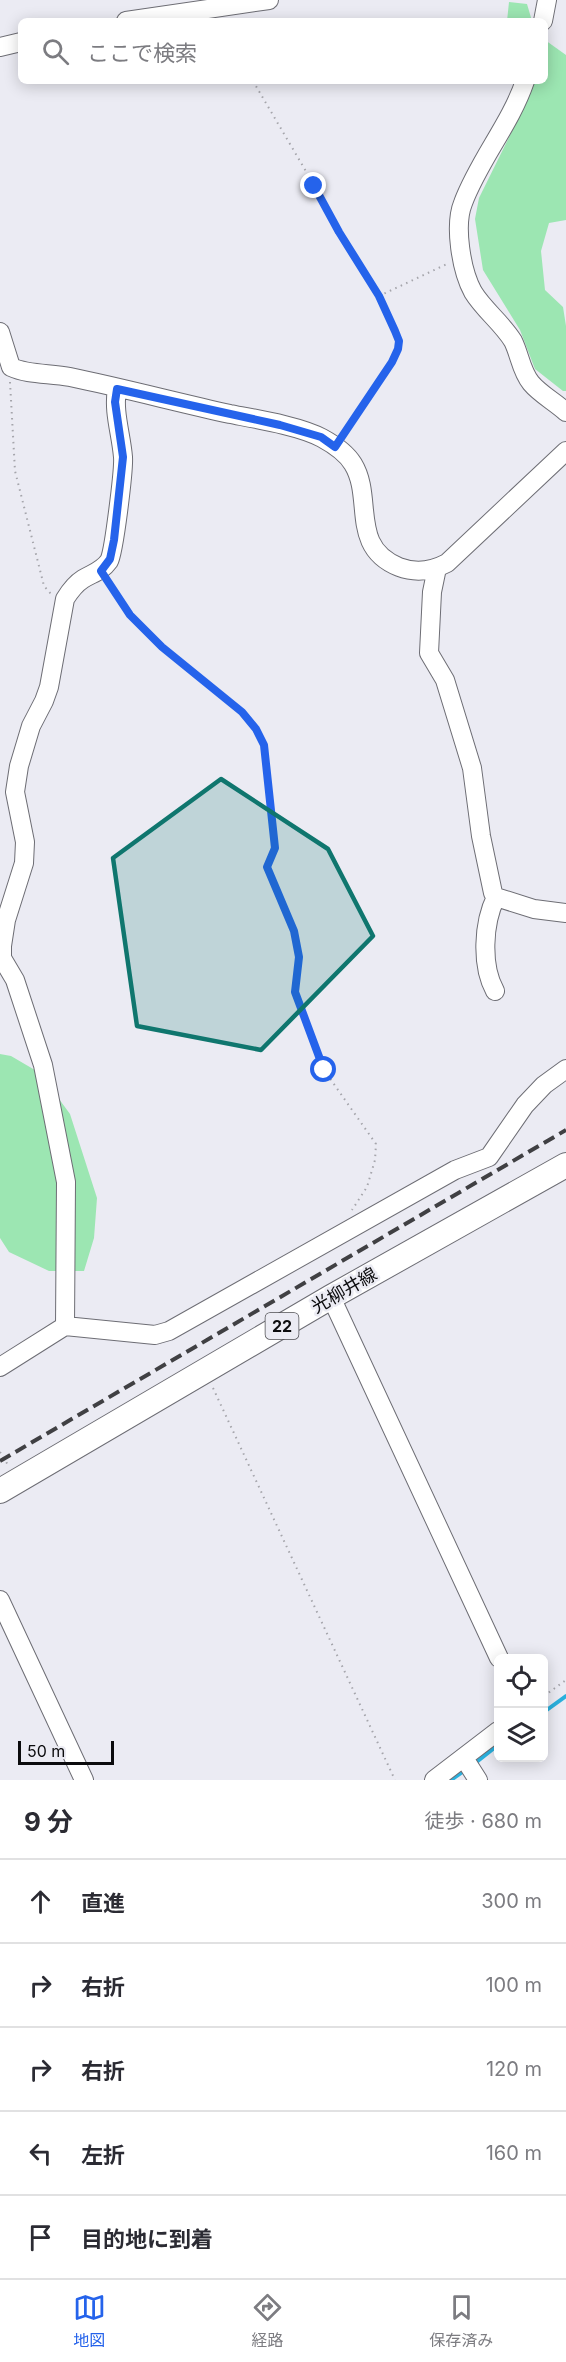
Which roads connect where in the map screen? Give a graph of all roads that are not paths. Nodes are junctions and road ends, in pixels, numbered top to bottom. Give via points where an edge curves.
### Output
1 (269, 0) edge
2 (547, 0) edge
3 (146, 18) edge
4 (544, 18) edge
5 (18, 43) edge
6 (0, 47) edge
7 (524, 84) edge
8 (0, 332) edge
9 (117, 389) junction
10 (566, 412) edge
11 (566, 451) edge
12 (437, 568) junction
13 (496, 897) junction
14 (566, 913) edge
15 (495, 991) dead end
16 (566, 1069) edge
17 (566, 1165) edge
18 (331, 1297) junction
19 (65, 1326) junction
20 (0, 1367) edge
21 (0, 1491) edge
22 (0, 1600) edge
23 (497, 1654) edge
24 (494, 1736) edge
25 (470, 1768) edge
26 (84, 1780) edge
27 (434, 1780) edge

1 - 3 street
2 - 4 street
5 - 6 street
7 - 10 street via 504,129 462,204 458,224 473,291 504,328 532,384
8 - 9 street via 11,367 17,370 55,374
9 - 12 street via 321,437 353,464 368,537 378,553 405,569
9 - 19 street via 115,402 123,457 114,540 110,559 101,571 83,579 65,599 49,687 19,766 15,792 24,863 2,946 43,1065 63,1160
11 - 12 street via 455,556
12 - 13 street via 429,653 446,680 472,768 481,836
13 - 14 street via 534,909
13 - 15 street via 485,961
16 - 19 street via 525,1105 489,1157 455,1170 170,1331 155,1335
17 - 18 main road, 光柳井線 / 22
18 - 21 main road, 光柳井線 / 22
18 - 23 street
19 - 20 street
22 - 26 street
24 - 25 street
25 - 27 street

